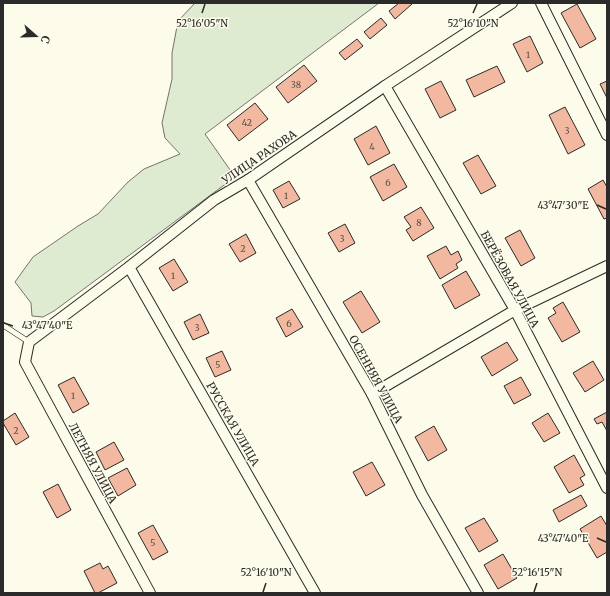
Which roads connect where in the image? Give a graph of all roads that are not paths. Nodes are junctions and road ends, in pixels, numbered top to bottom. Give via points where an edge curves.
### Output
1 (512, 3) edge
2 (541, 3) edge
3 (385, 86) junction
4 (607, 135) edge
5 (248, 180) junction
6 (607, 266) edge
7 (129, 267) junction
8 (515, 310) junction
9 (3, 325) edge
10 (29, 342) junction
11 (372, 394) junction
12 (607, 488) edge
13 (150, 593) edge
14 (315, 593) edge
15 (478, 593) edge

1 - 3 street, УЛИЦА РАХОВА
2 - 4 street
3 - 5 street, УЛИЦА РАХОВА
3 - 8 street, БЕРЁЗОВАЯ УЛИЦА
5 - 7 street, УЛИЦА РАХОВА via 214,200
5 - 11 street, ОСЕННЯЯ УЛИЦА
6 - 8 street
7 - 10 street, УЛИЦА РАХОВА
7 - 14 street, РУССКАЯ УЛИЦА
8 - 11 street
8 - 12 street, БЕРЁЗОВАЯ УЛИЦА
9 - 10 lane
10 - 13 street, ЛЕТНЯЯ УЛИЦА via 25,362
11 - 15 street, ОСЕННЯЯ УЛИЦА via 422,495

